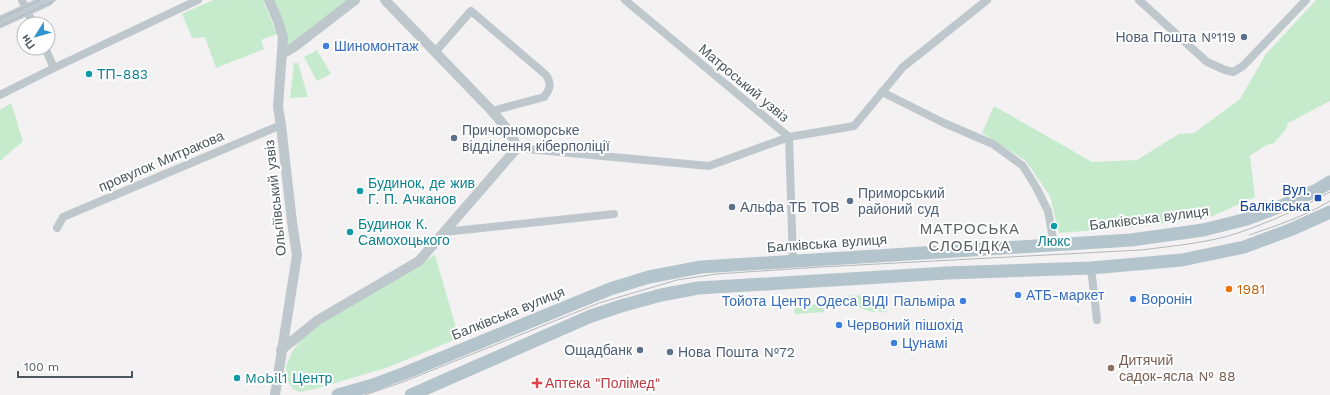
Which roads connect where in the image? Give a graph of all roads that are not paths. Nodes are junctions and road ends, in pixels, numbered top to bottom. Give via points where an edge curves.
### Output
1 (48, 0) edge
2 (198, 0) edge
3 (269, 0) edge
4 (355, 0) edge
5 (385, 0) edge
6 (625, 0) edge
7 (987, 0) edge
8 (1139, 0) edge
9 (1306, 0) edge
10 (24, 5) edge
11 (29, 16) edge
12 (0, 22) edge
13 (435, 52) junction
14 (282, 54) junction
15 (49, 56) edge
16 (54, 68) junction
17 (882, 92) junction
18 (0, 95) edge
19 (492, 111) junction
20 (281, 125) junction
21 (789, 137) junction
22 (517, 148) junction
23 (1330, 182) edge
24 (1330, 212) edge
25 (614, 214) dead end
26 (57, 228) dead end
27 (444, 232) junction
28 (1054, 244) junction
29 (793, 262) junction
30 (1091, 268) junction
31 (1097, 320) dead end
32 (281, 350) junction
33 (275, 395) edge
34 (338, 395) edge
35 (411, 395) edge

1 - 10 main road
2 - 16 street
3 - 14 street, Ольгіївський узвіз via 282,32
4 - 14 street
5 - 13 street
6 - 21 street, Матроський узвіз
7 - 17 street via 903,67
8 - 9 street via 1207,62 1233,72 1243,66
10 - 11 street
10 - 12 main road
13 - 19 street
13 - 19 street via 471,11 546,75 551,85 544,97
14 - 20 street, Ольгіївський узвіз via 278,107
15 - 16 street
16 - 18 street
17 - 21 street via 854,126
17 - 28 street via 993,144 1023,166 1048,211
19 - 22 street via 514,138
20 - 26 street, провулок Митракова via 63,217
20 - 32 street, Ольгіївський узвіз via 297,255
21 - 22 street via 709,166
21 - 29 street, Матроський узвіз
22 - 27 street
23 - 28 main road, Балківська вулиця via 1284,205 1247,219 1203,230 1131,240
24 - 30 main road via 1244,247 1182,260
25 - 27 street
27 - 32 street via 419,261 318,320
28 - 29 main road, Балківська вулиця
29 - 34 main road, Балківська вулиця via 701,267 623,285 373,385
30 - 31 street
30 - 35 main road via 947,273 698,288 661,295 591,316
32 - 33 street, Ольгіївський узвіз

